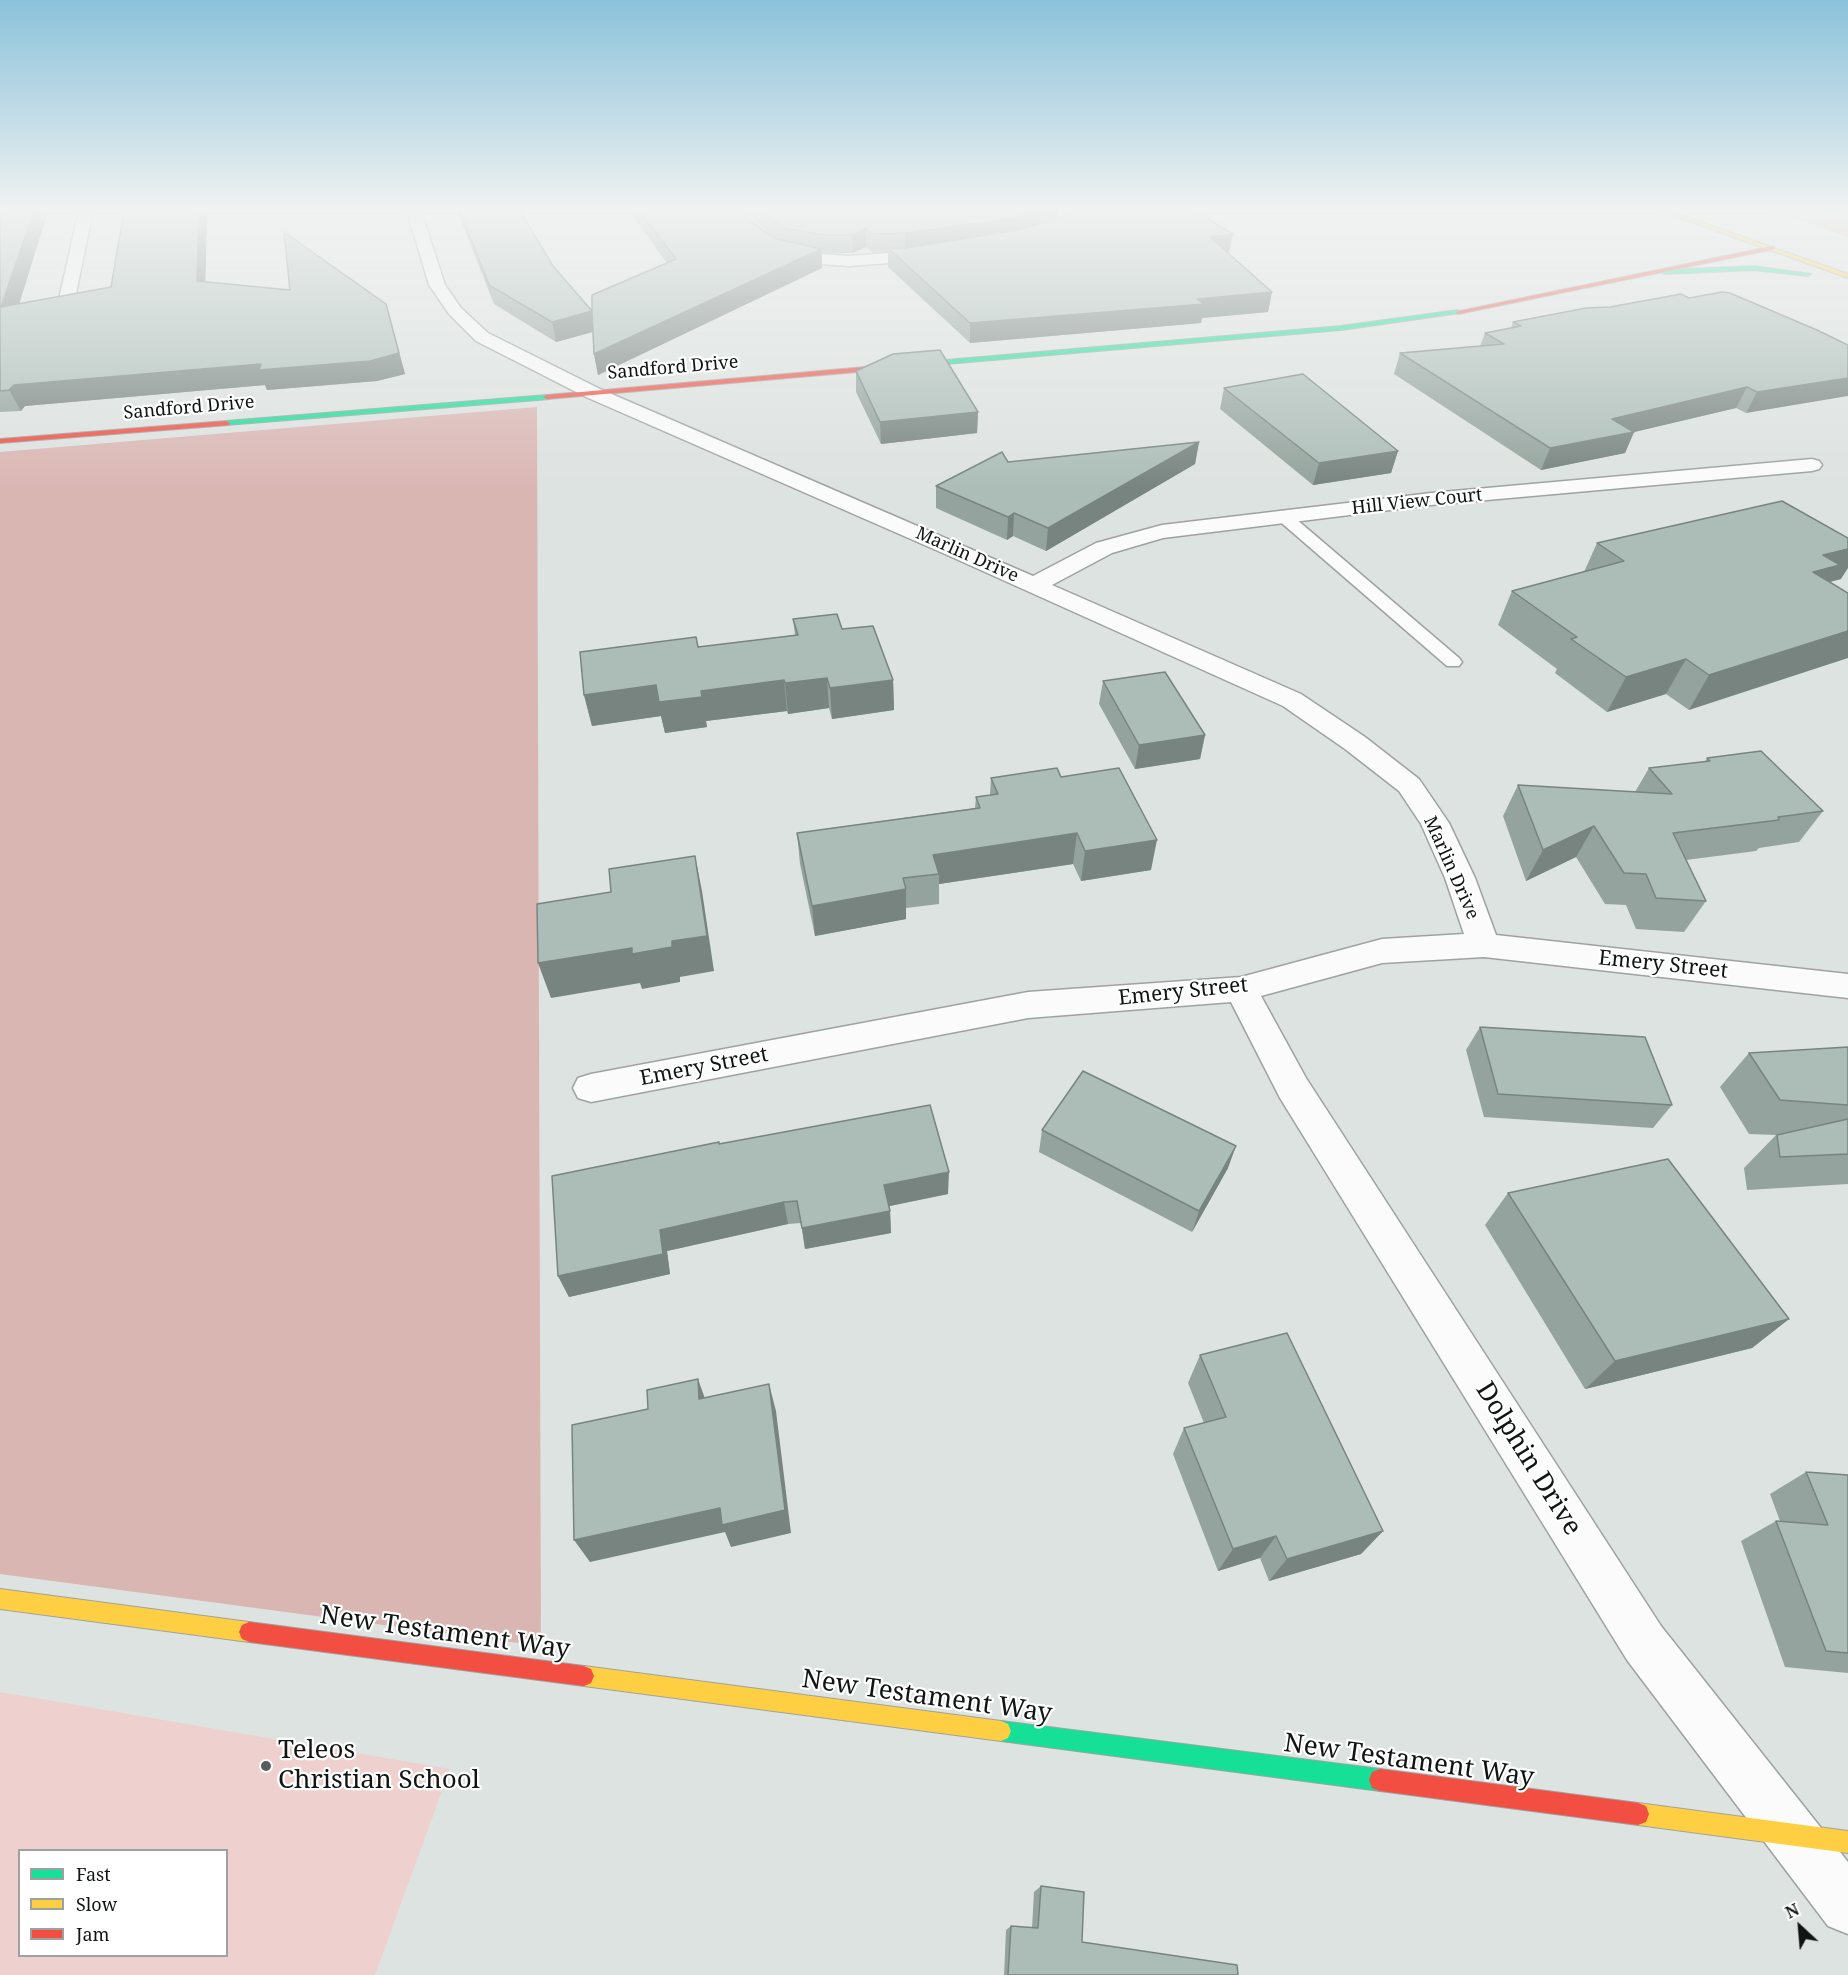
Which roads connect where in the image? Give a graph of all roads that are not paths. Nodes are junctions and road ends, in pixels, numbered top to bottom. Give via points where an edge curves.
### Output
1 (450, 303) edge
2 (1498, 303) edge
3 (593, 393) junction
4 (0, 441) edge
5 (1812, 465) dead end
6 (1283, 516) junction
7 (1034, 585) junction
8 (1453, 662) dead end
9 (1484, 945) junction
10 (1848, 986) edge
11 (1241, 989) junction
12 (591, 1088) dead end
13 (0, 1599) edge
14 (1793, 1836) junction
15 (1848, 1842) edge
16 (1848, 1906) edge

1 - 3 street, Marlin Drive via 482,338
2 - 3 main road, Sandford Drive via 1341,328
3 - 4 main road, Sandford Drive
3 - 7 street, Marlin Drive
5 - 6 street, Hill View Court
6 - 7 street, Hill View Court via 1162,531 1104,548
6 - 8 lane
7 - 9 street, Marlin Drive via 1292,700 1409,785 1435,823
9 - 10 street, Emery Street
9 - 11 street, Emery Street via 1382,951
11 - 12 street, Emery Street via 1028,1005
11 - 14 street, Dolphin Drive via 1293,1088 1644,1643
13 - 14 main road, New Testament Way
14 - 15 main road, New Testament Way
14 - 16 street, Dolphin Drive

